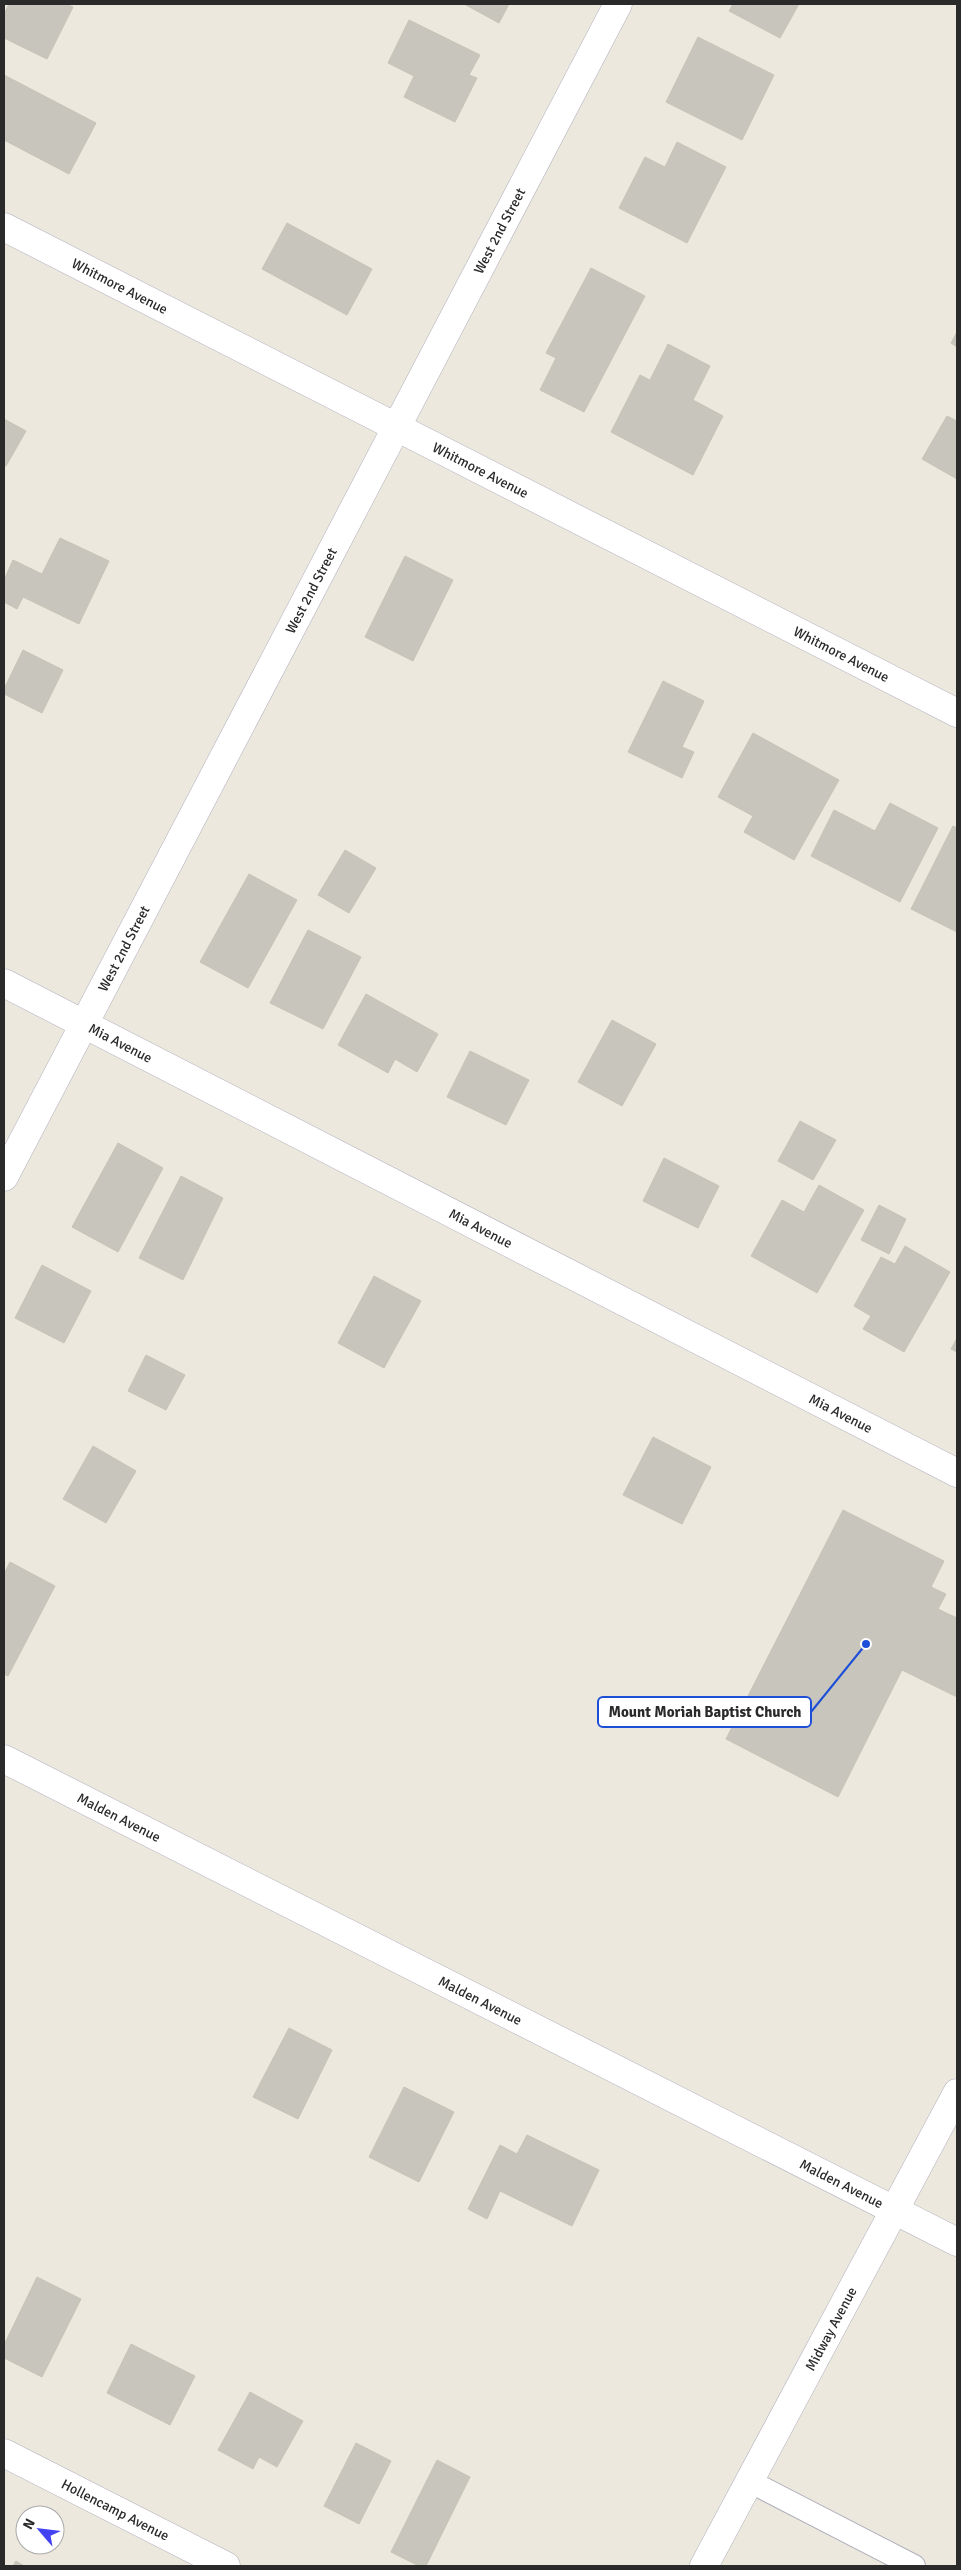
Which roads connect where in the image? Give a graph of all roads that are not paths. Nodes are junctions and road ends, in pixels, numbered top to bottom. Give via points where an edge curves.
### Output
1 (618, 4) edge
2 (4, 226) edge
3 (398, 428) junction
4 (957, 714) edge
5 (4, 983) edge
6 (84, 1024) junction
7 (4, 1177) edge
8 (957, 1473) edge
9 (4, 1759) edge
10 (957, 2093) edge
11 (894, 2210) junction
12 (957, 2242) edge
13 (4, 2453) edge
14 (749, 2481) junction
15 (226, 2566) edge
16 (704, 2566) edge
17 (914, 2566) edge

1 - 3 street, West 2nd Street
2 - 3 street, Whitmore Avenue
3 - 4 street, Whitmore Avenue
3 - 6 street, West 2nd Street
5 - 6 street, Mia Avenue
6 - 7 street, West 2nd Street
6 - 8 street, Mia Avenue
9 - 11 street, Malden Avenue
10 - 11 street, Midway Avenue
11 - 12 street, Malden Avenue
11 - 14 street, Midway Avenue
13 - 15 street, Hollencamp Avenue
14 - 16 street, Midway Avenue
14 - 17 lane

